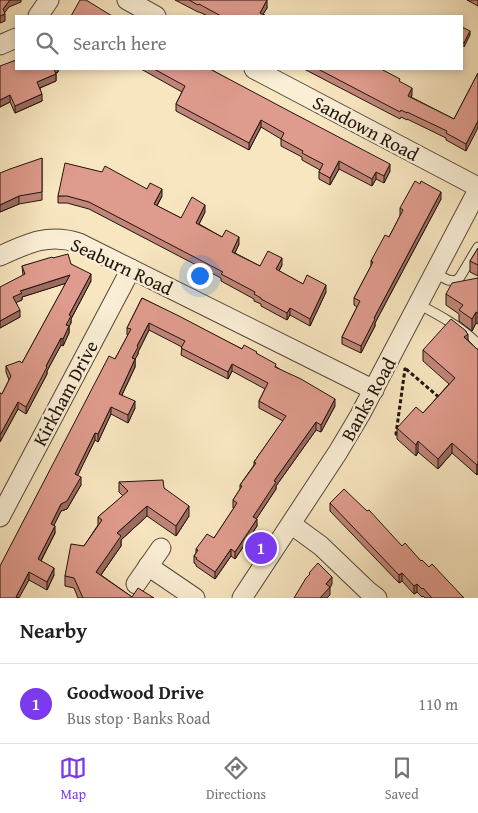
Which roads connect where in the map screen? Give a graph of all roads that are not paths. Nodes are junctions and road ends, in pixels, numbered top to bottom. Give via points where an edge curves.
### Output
1 (49, 0) edge
2 (127, 0) edge
3 (39, 15) edge
4 (154, 15) edge
5 (15, 38) edge
6 (0, 45) edge
7 (256, 70) edge
8 (478, 188) edge
9 (478, 247) edge
10 (0, 256) edge
11 (131, 269) junction
12 (434, 273) junction
13 (418, 304) junction
14 (478, 344) edge
15 (374, 390) junction
16 (0, 517) edge
17 (291, 524) junction
18 (161, 548) dead end
19 (148, 566) junction
20 (136, 584) dead end
21 (195, 598) edge
22 (242, 598) edge
23 (377, 598) edge

1 - 3 street
2 - 4 street
5 - 6 street
7 - 8 street, Sandown Road
8 - 12 street, Banks Road
9 - 12 lane via 456,282
10 - 11 street, Seaburn Road via 40,240 61,239 80,243
11 - 15 street, Seaburn Road
11 - 16 street, Kirkham Drive
12 - 13 street, Banks Road
13 - 14 lane via 461,329
13 - 15 street, Banks Road via 398,363
15 - 17 street, Banks Road
17 - 22 street, Banks Road
17 - 23 street via 322,546
18 - 19 street
19 - 20 street
19 - 21 street

